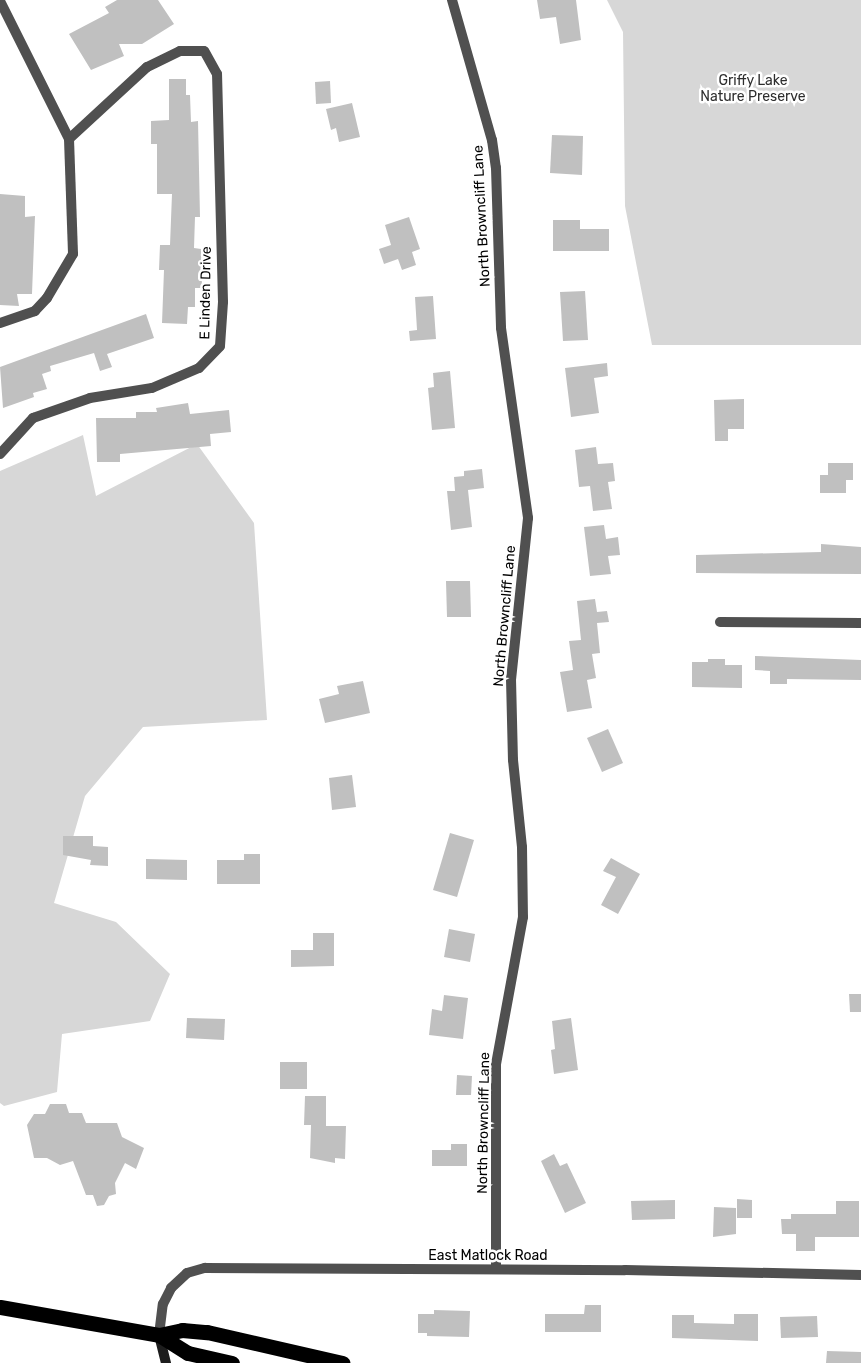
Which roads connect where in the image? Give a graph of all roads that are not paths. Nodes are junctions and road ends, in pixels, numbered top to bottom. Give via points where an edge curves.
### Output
1 (452, 0) edge
2 (0, 1) edge
3 (69, 139) junction
4 (0, 323) edge
5 (0, 454) edge
6 (720, 622) dead end
7 (861, 623) edge
8 (496, 1269) junction
9 (861, 1276) edge
10 (0, 1307) edge
11 (159, 1335) junction
12 (166, 1363) edge
13 (232, 1363) edge
14 (342, 1363) edge

1 - 8 street, North Browncliff Lane via 492,140 496,168 501,328 528,518 511,679 524,916 496,1064
2 - 3 street
3 - 4 street via 73,254 47,298 35,310
3 - 5 street, E Linden Drive via 147,66 180,51 204,51 217,74 223,302 220,346 199,368 152,388 90,398 33,418
6 - 7 street
8 - 9 street, East Matlock Road
8 - 11 street, East Matlock Road via 202,1268 184,1275 171,1288 163,1304
10 - 11 highway
11 - 12 street
11 - 13 highway via 188,1353
11 - 14 highway via 199,1331

